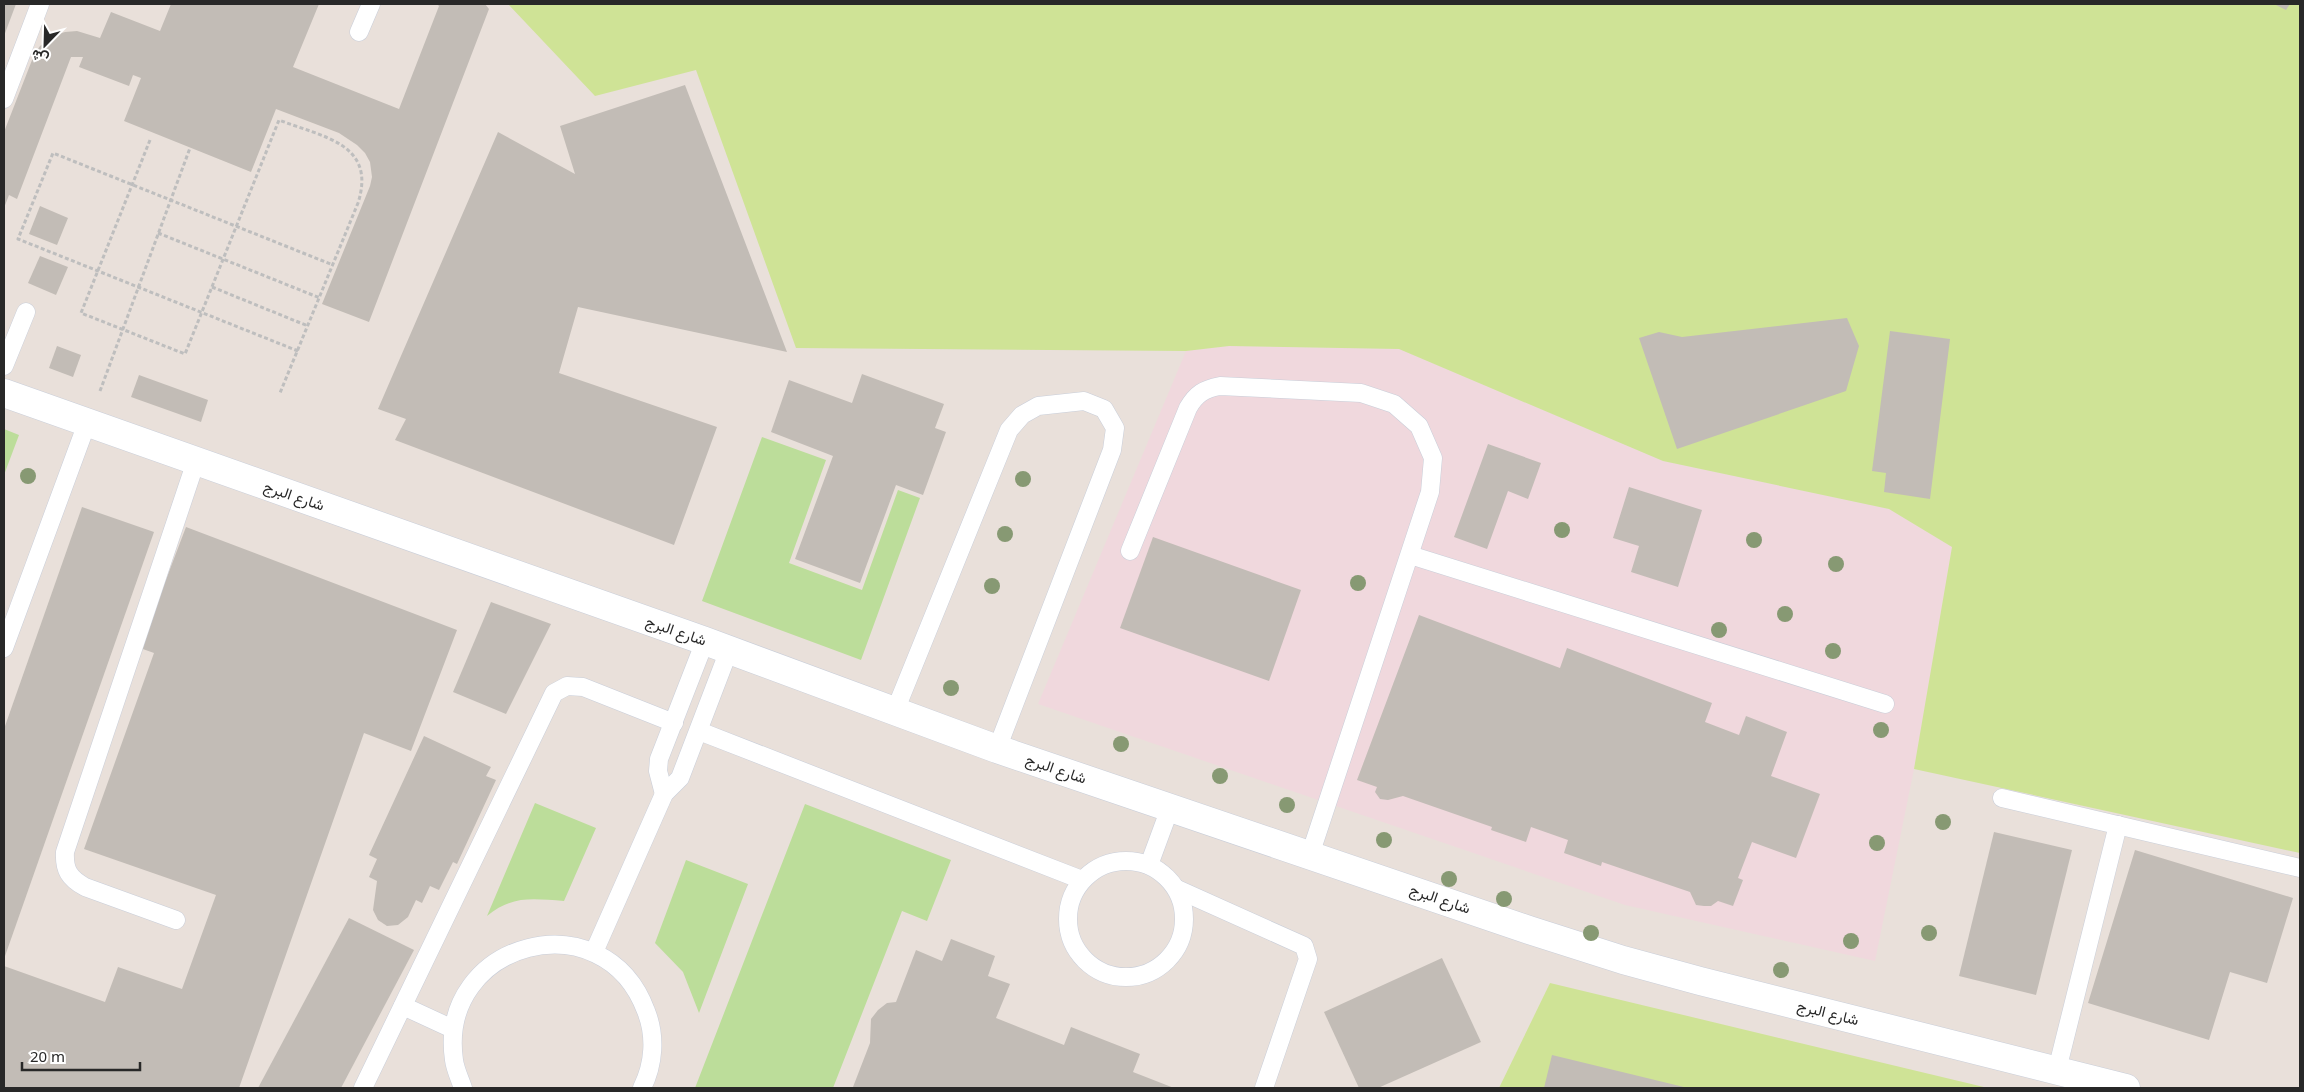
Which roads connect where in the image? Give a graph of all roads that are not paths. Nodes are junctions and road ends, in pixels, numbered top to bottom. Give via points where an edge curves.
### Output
1 (40, 4) edge
2 (371, 4) edge
3 (359, 32) dead end
4 (4, 99) edge
5 (26, 312) dead end
6 (4, 366) edge
7 (4, 393) edge
8 (87, 423) junction
9 (196, 462) junction
10 (1130, 551) dead end
11 (1410, 555) junction
12 (717, 645) junction
13 (4, 648) edge
14 (1886, 704) dead end
15 (895, 712) junction
16 (674, 723) junction
17 (699, 731) junction
18 (997, 750) junction
19 (664, 794) junction
20 (2002, 798) dead end
21 (1170, 808) junction
22 (2118, 825) junction
23 (1310, 855) junction
24 (1150, 865) junction
25 (2300, 868) edge
26 (1082, 880) junction
27 (1177, 889) junction
28 (176, 920) dead end
29 (594, 952) junction
30 (403, 1006) junction
31 (453, 1029) junction
32 (2057, 1070) junction
33 (364, 1088) edge
34 (464, 1088) edge
35 (642, 1088) edge
36 (1264, 1088) edge
37 (2126, 1088) edge

1 - 4 lane
2 - 3 lane
5 - 6 lane
7 - 8 street, شارع البرج
8 - 9 street, شارع البرج
8 - 13 lane
9 - 12 street, شارع البرج
9 - 28 lane via 65,852 65,866 72,879 85,887
10 - 11 lane via 1188,408 1206,389 1220,386 1361,393 1394,404 1420,426 1433,458 1430,492
11 - 14 lane
11 - 23 lane
12 - 15 street, شارع البرج
12 - 16 lane
12 - 17 lane
15 - 18 street, شارع البرج
15 - 18 lane via 1009,430 1022,415 1038,406 1084,401 1104,409 1115,428 1112,450
16 - 19 lane via 659,759 658,771
16 - 30 lane via 583,687 567,686 554,693
17 - 19 lane via 680,778
17 - 26 lane
18 - 21 street, شارع البرج
19 - 29 lane
20 - 22 lane
21 - 23 street, شارع البرج
21 - 24 lane
22 - 25 lane
22 - 32 lane
23 - 32 street, شارع البرج via 1623,960
24 - 26 lane via 1131,860 1113,862
24 - 27 lane
26 - 27 lane via 1072,896 1067,914 1072,940 1088,963 1103,973 1121,977 1140,976 1171,958 1185,924 1184,906
27 - 36 lane via 1304,946 1308,959
29 - 31 lane via 565,944 534,945 505,956 480,974 462,999
29 - 35 lane via 621,970 640,995 651,1024 652,1057
30 - 31 lane
30 - 33 lane
31 - 34 lane via 454,1060
32 - 37 street, شارع البرج

